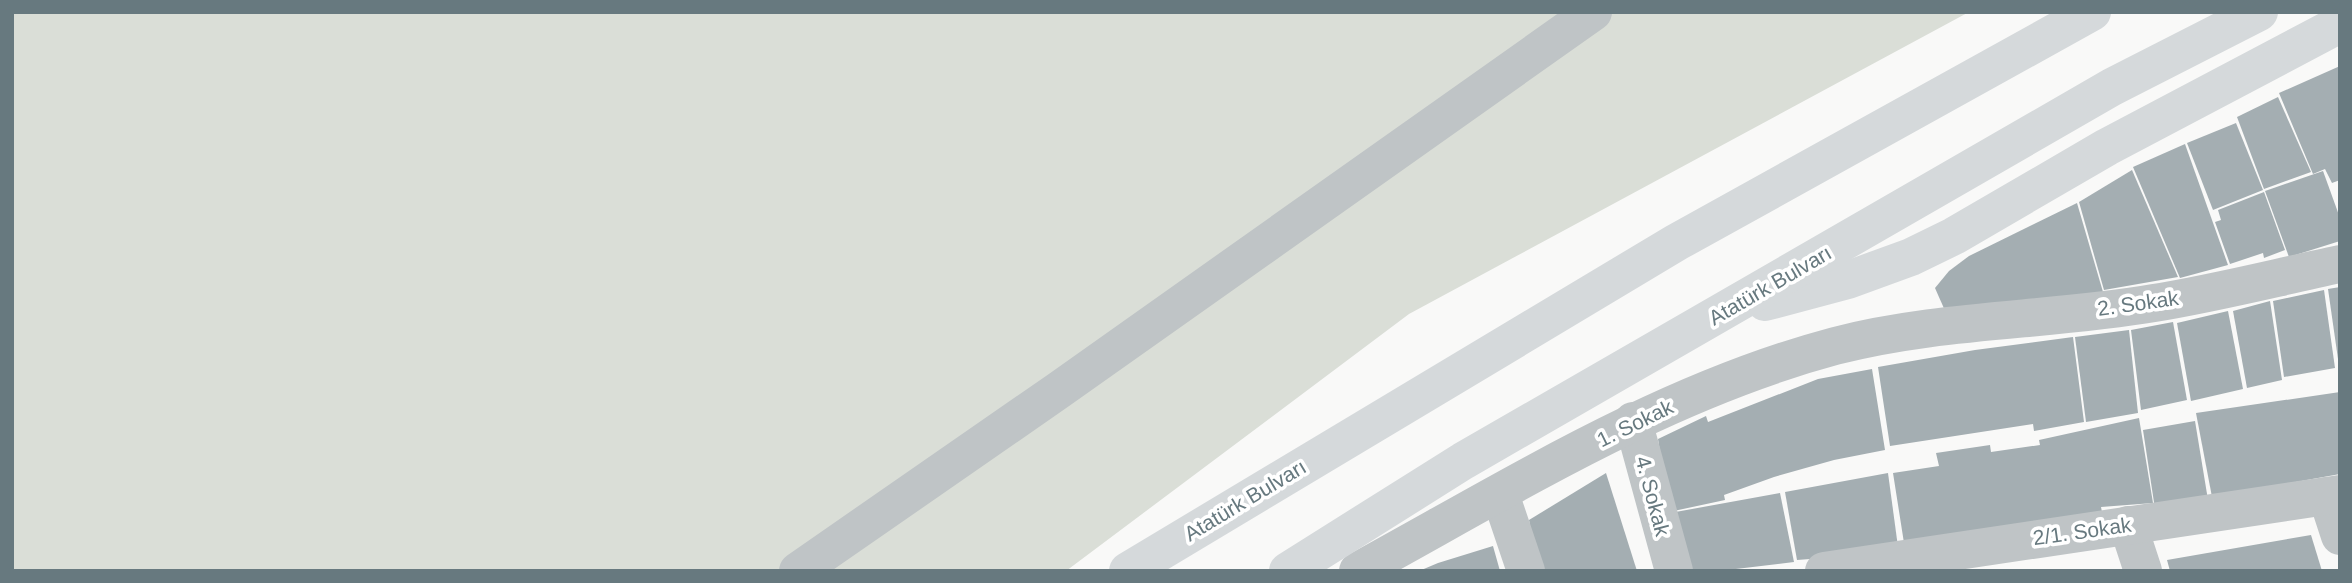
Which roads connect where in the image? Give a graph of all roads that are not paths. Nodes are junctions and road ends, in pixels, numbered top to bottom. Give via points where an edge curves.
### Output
1 (1592, 12) edge
2 (2092, 12) edge
3 (2259, 12) edge
4 (2340, 24) edge
5 (2340, 264) edge
6 (1716, 316) junction
7 (1933, 327) joint
8 (1633, 421) junction
9 (1500, 494) junction
10 (2333, 495) edge
11 (2128, 525) junction
12 (2340, 536) edge
13 (1935, 562) edge
14 (798, 571) edge
15 (1128, 571) edge
16 (1288, 571) edge
17 (1358, 571) edge
18 (1526, 571) edge
19 (1674, 571) edge
20 (1824, 571) edge
21 (2143, 571) edge

1 - 14 street
2 - 15 highway, Atatürk Bulvarı via 1677,242
3 - 6 highway, Atatürk Bulvarı via 2112,87
4 - 6 highway via 1911,257 1848,280
5 - 7 street, 2. Sokak via 2153,303
6 - 16 highway, Atatürk Bulvarı via 1463,461
7 - 8 street, 1. Sokak via 1836,346 1744,374
8 - 9 street, 1. Sokak
8 - 19 street, 4. Sokak
9 - 17 street, 1. Sokak
9 - 18 street
10 - 11 street, 2/1. Sokak
10 - 12 street
11 - 13 street, 2/1. Sokak
11 - 21 street
13 - 20 street, 2/1. Sokak

